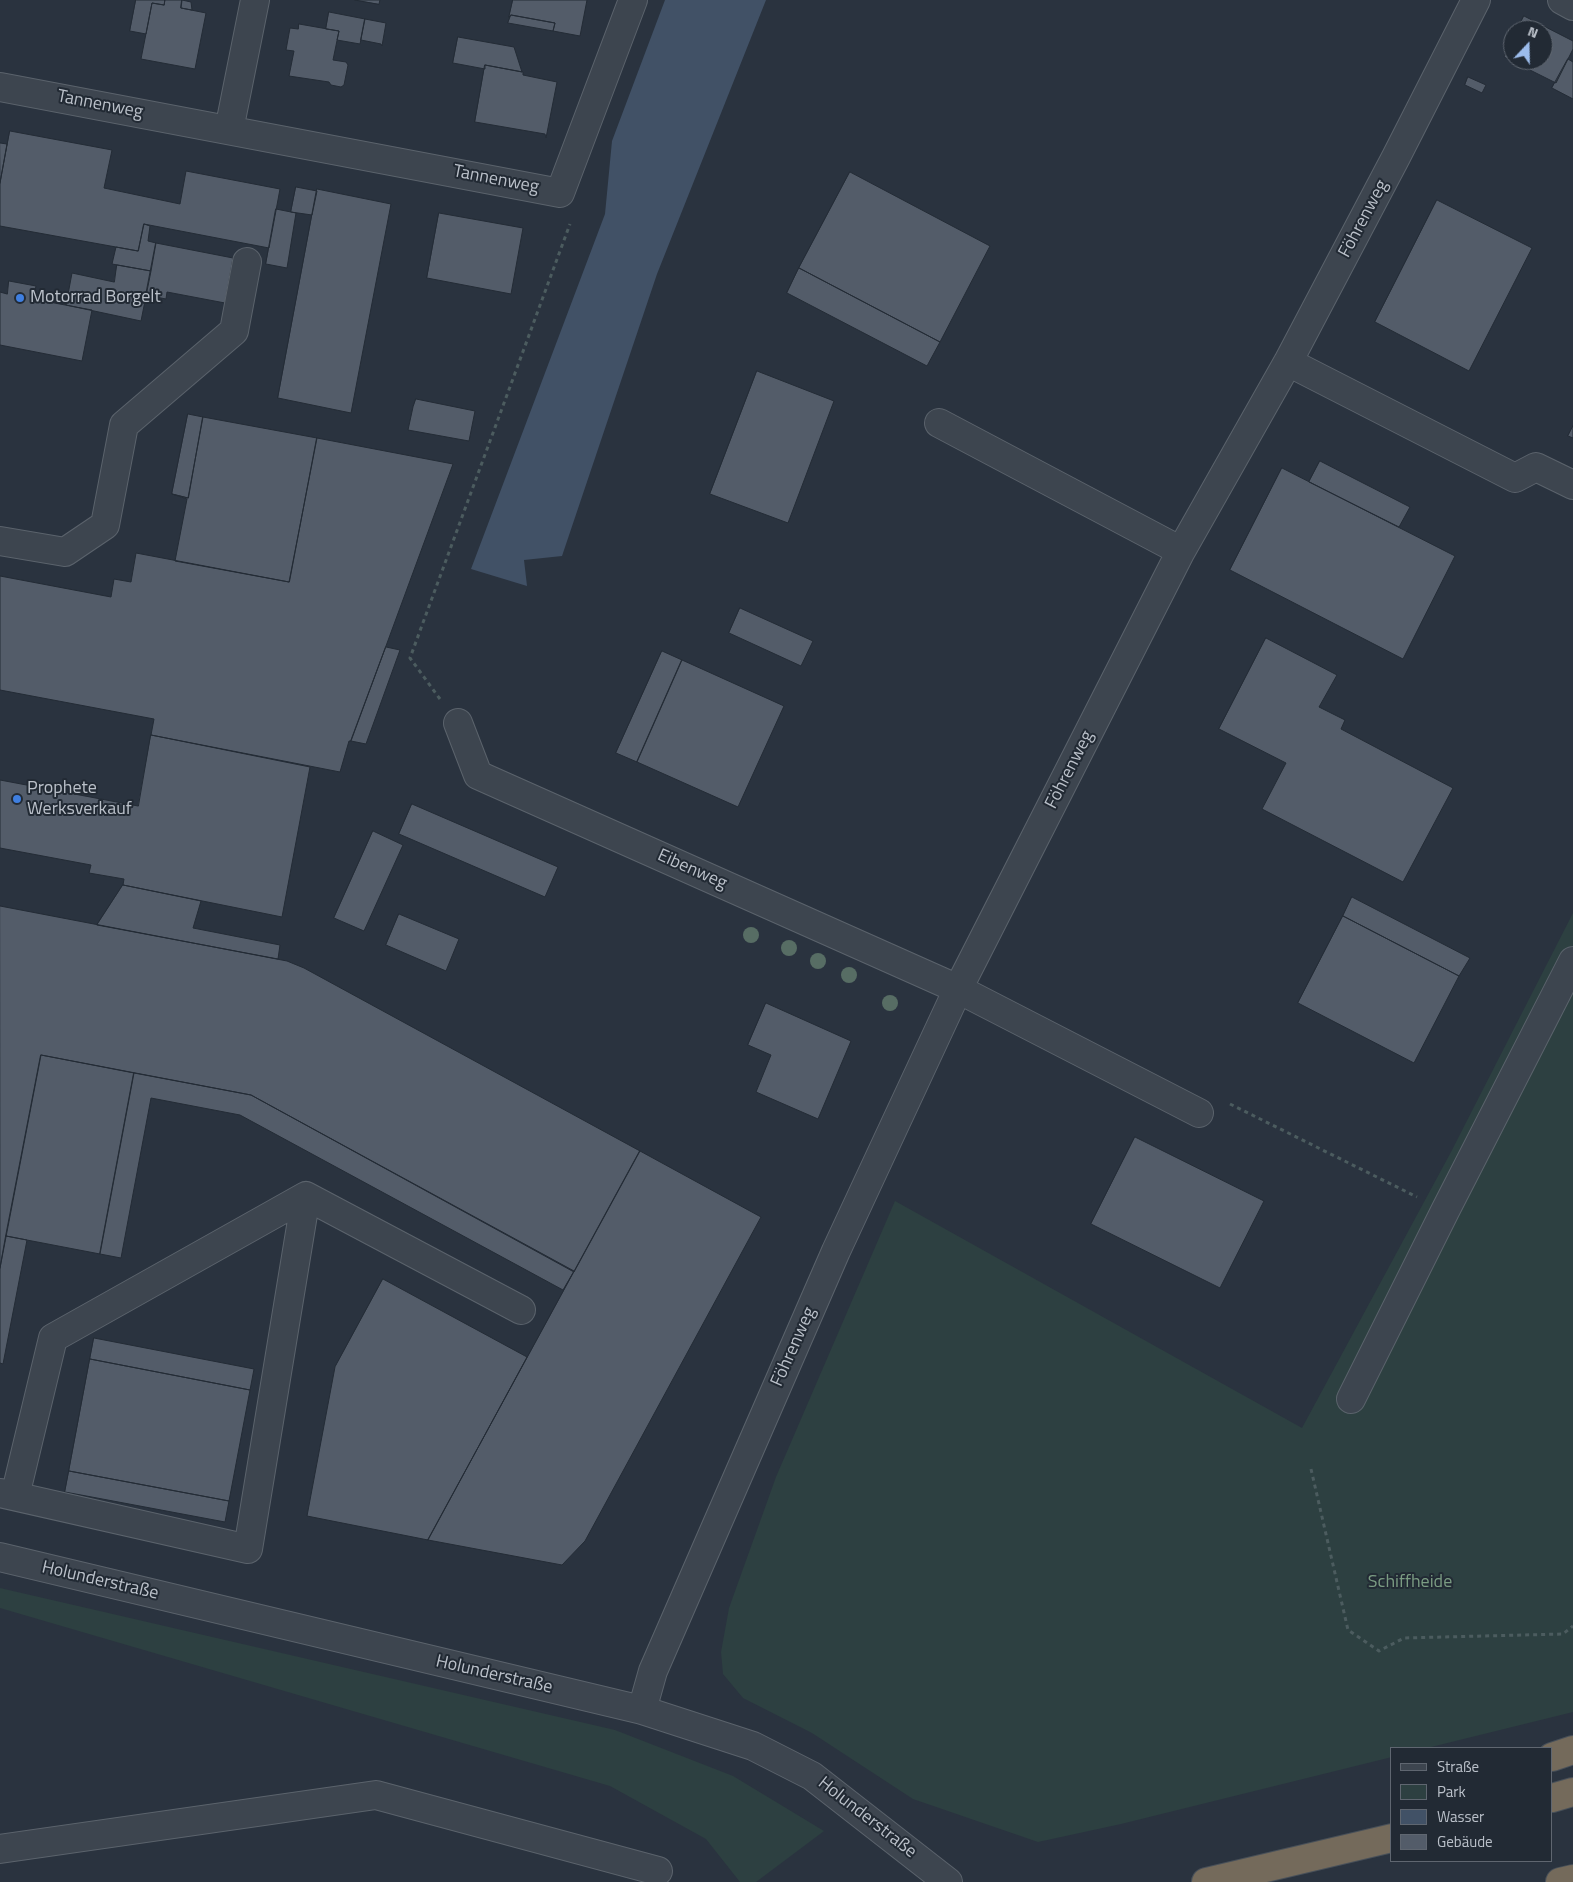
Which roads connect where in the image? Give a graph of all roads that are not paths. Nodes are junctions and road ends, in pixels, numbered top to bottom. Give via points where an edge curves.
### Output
1 (254, 0) edge
2 (633, 0) edge
3 (1476, 0) edge
4 (1562, 0) edge
5 (1573, 6) edge
6 (0, 87) edge
7 (229, 130) junction
8 (247, 262) dead end
9 (1288, 362) junction
10 (939, 423) dead end
11 (1573, 485) edge
12 (0, 541) edge
13 (1181, 551) junction
14 (458, 723) road end
15 (1573, 961) edge
16 (958, 989) junction
17 (1199, 1113) road end
18 (306, 1196) junction
19 (521, 1310) dead end
20 (1351, 1399) dead end
21 (8, 1494) edge
22 (0, 1557) edge
23 (642, 1710) junction
24 (1573, 1750) edge
25 (1553, 1757) edge
26 (1573, 1792) edge
27 (1553, 1798) edge
28 (1390, 1828) edge
29 (1390, 1838) edge
30 (0, 1849) edge
31 (1336, 1851) junction
32 (658, 1871) dead end
33 (1573, 1879) edge
34 (948, 1882) edge
35 (1206, 1882) edge
36 (1560, 1882) edge

1 - 7 street
2 - 7 street, Tannenweg via 560,193
3 - 9 street, Föhrenweg
4 - 5 street
6 - 7 street, Tannenweg
8 - 12 street via 234,331 124,424 104,525 65,552
9 - 11 street via 1514,478 1536,467
9 - 13 street, Föhrenweg
10 - 13 street
13 - 16 street, Föhrenweg
14 - 16 street, Eibenweg via 478,775
15 - 20 street
16 - 17 street
16 - 23 street, Föhrenweg via 828,1269 653,1671
18 - 19 street
18 - 21 street via 53,1338
18 - 21 street via 248,1549
22 - 23 street, Holunderstraße
23 - 34 street, Holunderstraße via 753,1746 812,1776
24 - 25 highway
26 - 27 highway
28 - 31 highway
29 - 31 highway
30 - 32 street via 376,1795
31 - 35 highway
33 - 36 highway

